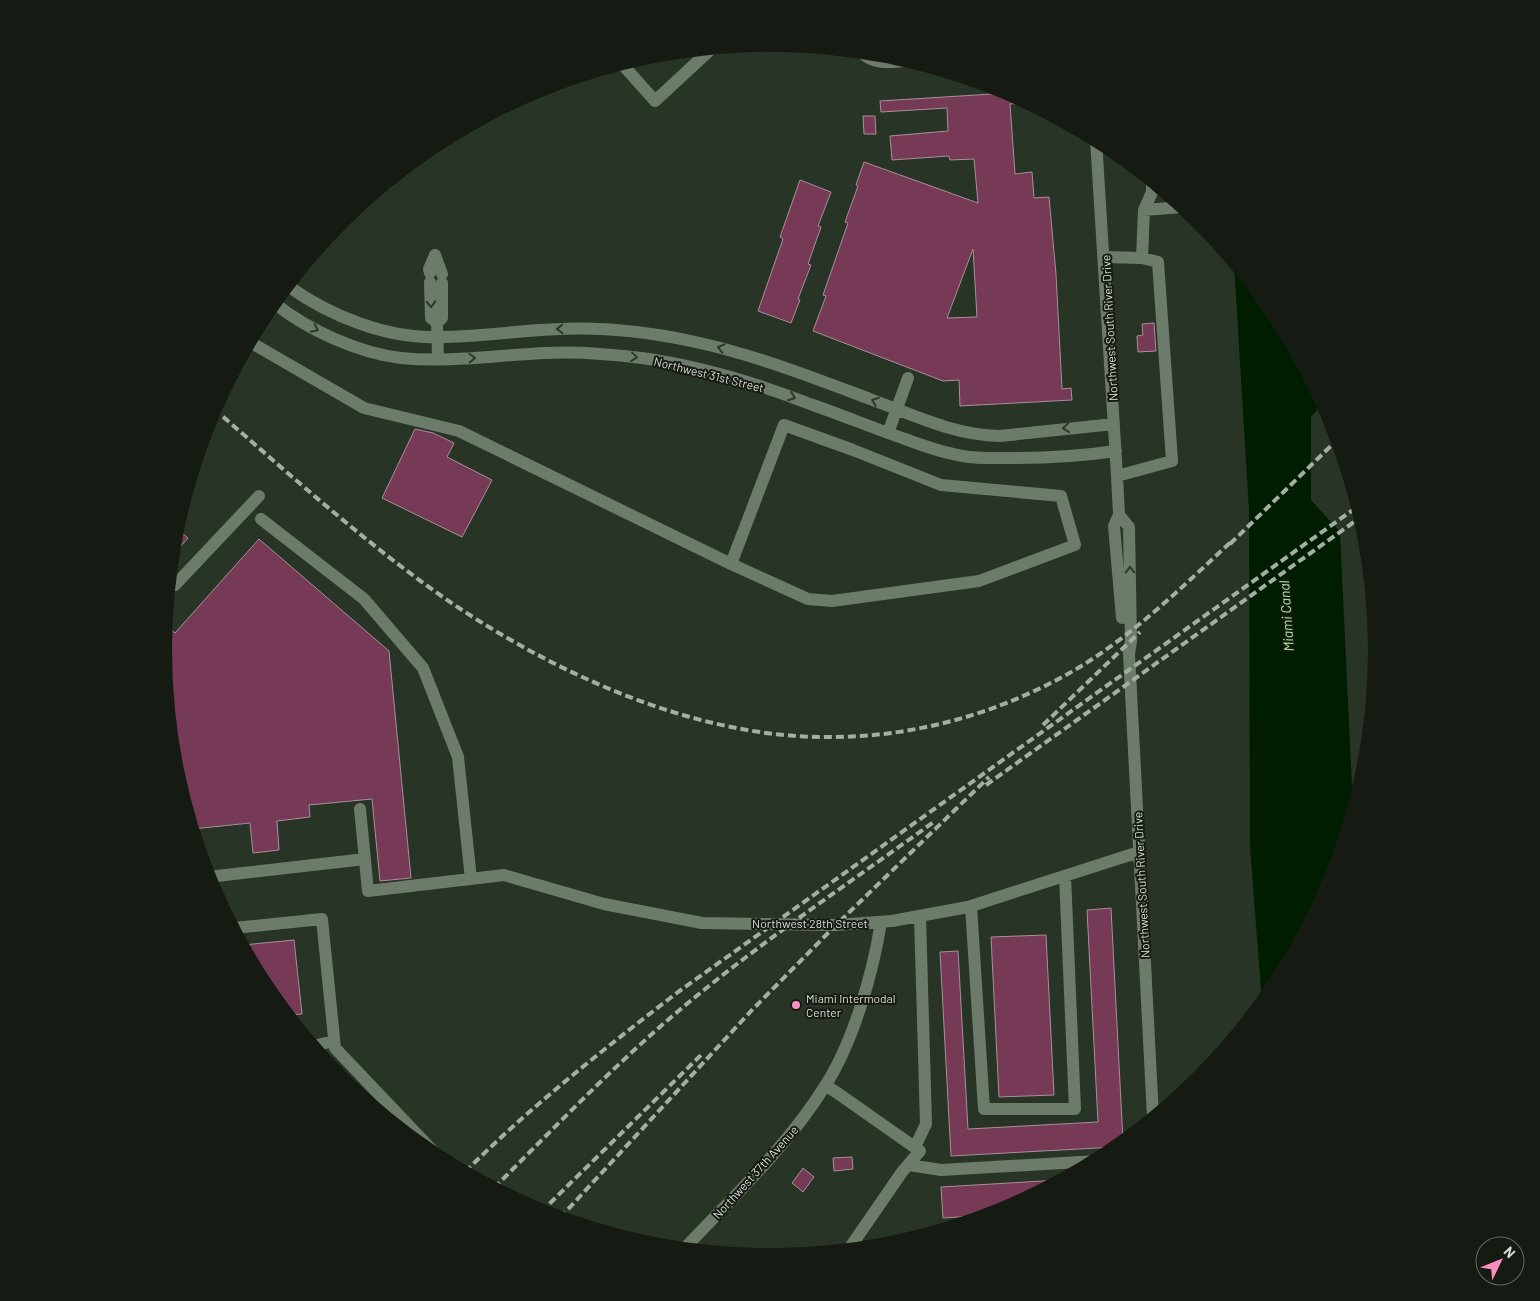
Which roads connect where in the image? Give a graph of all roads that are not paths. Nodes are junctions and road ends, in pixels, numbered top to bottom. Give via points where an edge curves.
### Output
1 (703, 57) edge
2 (627, 70) edge
3 (1097, 150) edge
4 (1152, 191) edge
5 (1171, 208) edge
6 (1144, 210) junction
7 (1104, 257) junction
8 (1142, 258) junction
9 (436, 278) dead end
10 (293, 290) edge
11 (280, 308) edge
12 (438, 338) junction
13 (256, 345) edge
14 (438, 360) junction
15 (908, 378) dead end
16 (897, 409) junction
17 (1114, 424) junction
18 (888, 433) junction
19 (1116, 451) junction
20 (1117, 476) junction
21 (260, 496) dead end
22 (260, 518) dead end
23 (730, 564) junction
24 (176, 584) edge
25 (360, 809) dead end
26 (1139, 852) junction
27 (365, 859) junction
28 (217, 876) edge
29 (1065, 876) junction
30 (472, 879) junction
31 (971, 906) junction
32 (920, 916) junction
33 (880, 922) junction
34 (241, 927) edge
35 (334, 1041) junction
36 (320, 1044) edge
37 (826, 1086) junction
38 (1153, 1109) edge
39 (413, 1130) edge
40 (915, 1147) junction
41 (1080, 1161) edge
42 (909, 1165) junction
43 (854, 1242) edge
44 (690, 1243) edge

1 - 2 street via 655,101
3 - 7 street, Northwest South River Drive
4 - 6 street
5 - 6 street
6 - 8 street
7 - 8 street
7 - 17 street, Northwest South River Drive
8 - 20 street via 1158,262 1172,461
9 - 12 street via 431,318 437,323
10 - 12 street, Northwest 31st Street via 348,319 399,334
11 -> 14 street, Northwest 31st Street via 310,327 362,349 401,358
12 - 14 street
16 -> 12 street, Northwest 31st Street via 766,361 664,336 582,328
13 - 23 street via 364,408 459,431
14 -> 18 street, Northwest 31st Street via 565,352 652,360 699,369 772,390
15 - 16 street
17 -> 16 street, Northwest 31st Street via 983,436 946,428
16 - 18 street
17 - 19 street, Northwest South River Drive
18 - 19 street, Northwest 31st Street via 943,452 981,459
19 - 20 street, Northwest South River Drive
20 - 26 street, Northwest South River Drive via 1119,516 1129,527 1129,654
21 - 24 street
22 - 30 street via 364,599 422,668 458,757
23 - 23 street via 784,425 941,484 1061,496 1075,546 980,581 832,601 808,599
25 - 27 street
26 - 29 street, Northwest 28th Street
26 - 38 street, Northwest South River Drive
27 - 28 street
27 - 30 street via 368,891
29 - 31 street, Northwest 28th Street
29 - 31 street via 1075,1109 984,1109
30 - 33 street, Northwest 28th Street via 504,875 604,904 702,923 836,925
31 - 32 street, Northwest 28th Street
32 - 33 street, Northwest 28th Street
32 - 40 street via 926,1124
33 - 37 street, Northwest 37th Avenue via 862,1002 841,1058
34 - 35 street via 322,919
35 - 36 street
35 - 39 street via 335,1048
37 - 40 street
37 - 44 street, Northwest 37th Avenue via 781,1146
40 - 42 street via 920,1151
41 - 42 street via 941,1170
42 - 43 street

